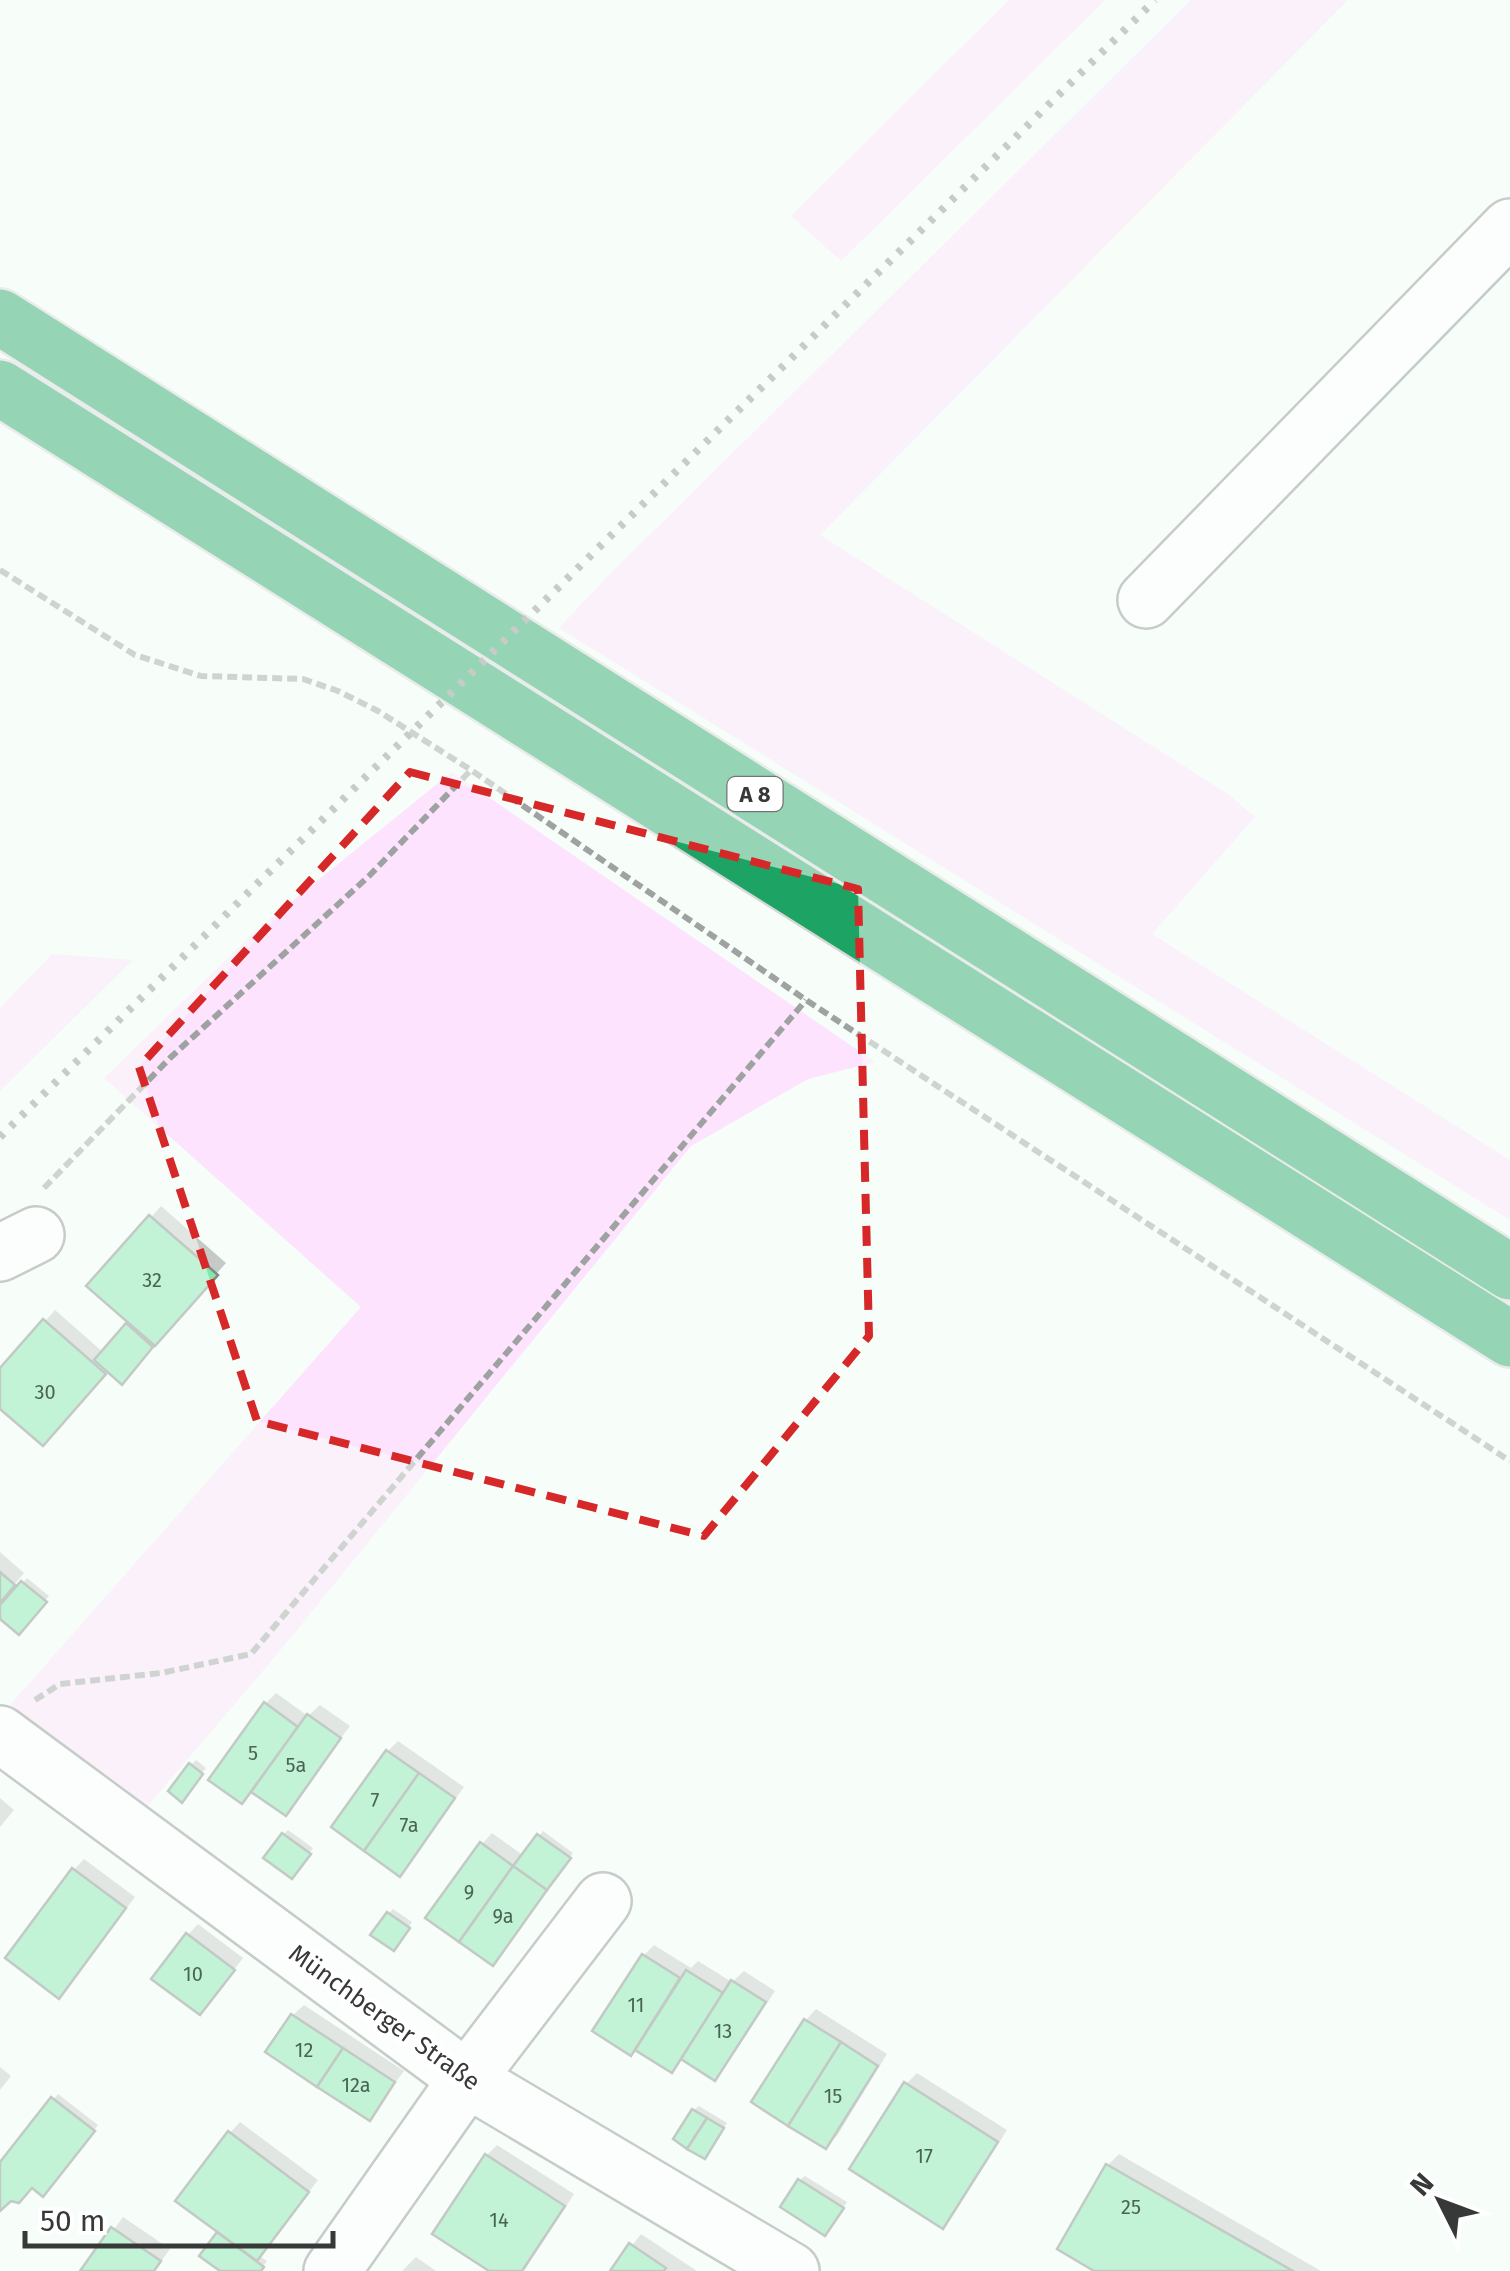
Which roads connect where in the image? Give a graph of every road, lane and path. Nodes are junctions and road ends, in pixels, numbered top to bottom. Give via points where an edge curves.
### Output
1 (1510, 227) edge
2 (0, 316) edge
3 (0, 388) edge
4 (0, 570) edge
5 (1146, 600) dead end
6 (471, 770) junction
7 (806, 1000) junction
8 (18, 1244) edge
9 (1510, 1272) edge
10 (1510, 1339) edge
11 (1510, 1461) edge
12 (15, 1718) edge
13 (604, 1902) dead end
14 (467, 2080) junction
15 (332, 2271) edge
16 (790, 2271) edge

1 - 5 street
2 - 9 highway, A 8
3 - 10 highway, A 8
4 - 6 path via 136,655 201,676 303,678 378,711
6 - 7 path
6 - 8 path via 38,1194
7 - 11 path
7 - 12 path via 251,1654 60,1684
12 - 14 street, Münchberger Straße
13 - 14 street
14 - 15 street
14 - 16 street, Münchberger Straße

